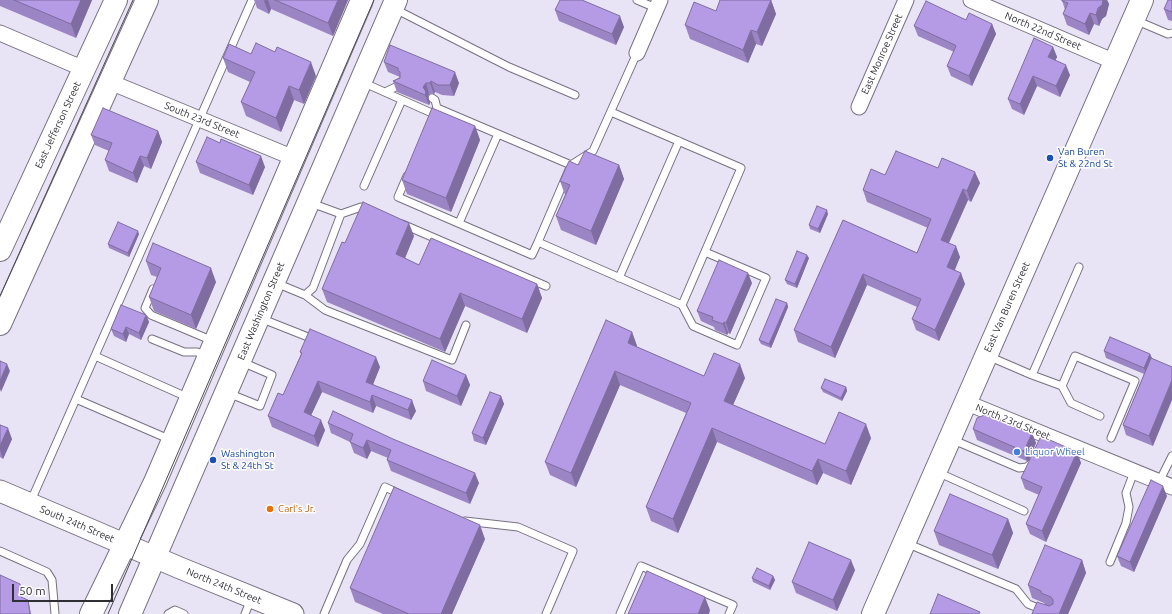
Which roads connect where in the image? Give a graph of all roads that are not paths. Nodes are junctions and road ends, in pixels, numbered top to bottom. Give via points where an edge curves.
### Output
1 (116, 0) edge
2 (147, 0) edge
3 (252, 0) edge
4 (362, 0) edge
5 (637, 0) edge
6 (906, 0) edge
7 (971, 0) edge
8 (1142, 0) edge
9 (394, 4) edge
10 (658, 4) edge
11 (1133, 20) junction
12 (0, 33) edge
13 (1170, 36) edge
14 (637, 53) joint
15 (1115, 62) junction
16 (84, 69) junction
17 (360, 81) junction
18 (110, 82) junction
19 (400, 84) edge
20 (385, 92) junction
21 (575, 95) dead end
22 (432, 98) dead end
23 (402, 100) junction
24 (859, 107) dead end
25 (611, 112) junction
26 (434, 114) junction
27 (200, 120) junction
28 (308, 125) junction
29 (498, 134) junction
30 (82, 141) junction
31 (678, 141) junction
32 (294, 158) junction
33 (571, 165) junction
34 (410, 170) edge
35 (364, 186) dead end
36 (308, 202) junction
37 (373, 212) edge
38 (341, 214) junction
39 (394, 221) edge
40 (459, 223) junction
41 (538, 242) junction
42 (0, 250) edge
43 (705, 252) junction
44 (0, 258) edge
45 (1078, 267) dead end
46 (619, 278) junction
47 (274, 283) junction
48 (154, 286) edge
49 (546, 286) dead end
50 (305, 296) junction
51 (682, 305) junction
52 (258, 317) junction
53 (0, 324) edge
54 (466, 325) dead end
55 (308, 337) edge
56 (152, 339) dead end
57 (212, 350) junction
58 (986, 355) junction
59 (95, 356) junction
60 (240, 360) junction
61 (1032, 375) junction
62 (1062, 386) junction
63 (226, 393) junction
64 (76, 399) junction
65 (191, 399) junction
66 (965, 402) junction
67 (1100, 416) dead end
68 (949, 438) junction
69 (1111, 438) dead end
70 (173, 440) junction
71 (1036, 456) edge
72 (1172, 456) edge
73 (935, 471) junction
74 (1134, 472) junction
75 (1165, 485) edge
76 (0, 492) edge
77 (406, 497) edge
78 (29, 504) junction
79 (1024, 511) dead end
80 (461, 520) edge
81 (904, 542) junction
82 (124, 544) junction
83 (0, 551) edge
84 (154, 557) junction
85 (1110, 562) dead end
86 (249, 606) edge
87 (55, 614) edge
88 (91, 614) edge
89 (130, 614) edge
90 (168, 614) edge
91 (184, 614) edge
92 (293, 614) edge
93 (324, 614) edge
94 (546, 614) edge
95 (620, 614) edge
96 (729, 614) edge
97 (873, 614) edge
98 (1052, 614) edge

1 - 16 main road, East Jefferson Street
2 - 18 main road
3 - 27 lane
4 - 28 main road
5 - 10 lane
6 - 24 street, East Monroe Street
7 - 15 street, North 22nd Street
8 - 11 main road, East Van Buren Street
9 - 17 main road, East Washington Street
9 - 21 lane via 509,67
9 - 28 main road
10 - 14 street
11 - 13 lane
11 - 15 main road, East Van Buren Street
12 - 16 street
14 - 25 lane
15 - 58 main road, East Van Buren Street
16 - 42 main road, East Jefferson Street
17 - 20 lane
17 - 36 main road, East Washington Street
18 - 27 street, South 23rd Street
18 - 30 main road
19 - 20 lane
20 - 23 lane
22 - 26 lane via 435,100
23 - 26 lane
23 - 35 lane
25 - 31 lane
25 - 33 lane via 593,151
26 - 29 lane
27 - 32 street, South 23rd Street
27 - 59 lane
28 - 32 main road
29 - 33 lane
29 - 40 lane
30 - 44 main road
30 - 53 main road
31 - 43 lane via 741,168
31 - 46 lane
32 - 57 main road
33 - 41 lane
34 - 40 lane via 398,197
36 - 38 lane
36 - 47 main road, East Washington Street
37 - 38 lane via 361,207
38 - 50 lane via 313,288
39 - 49 lane
40 - 41 lane via 532,255
41 - 46 lane
43 - 51 lane
43 - 51 lane via 766,278 736,345 693,326
45 - 61 lane
46 - 51 lane
47 - 50 lane
47 - 52 main road, East Washington Street
48 - 57 lane via 145,308 152,315
50 - 54 lane via 325,310 452,360
52 - 55 lane
52 - 60 main road, East Washington Street
56 - 57 lane via 184,352
57 - 65 main road
58 - 61 lane
58 - 66 main road, East Van Buren Street
59 - 64 lane
59 - 65 lane
60 - 63 main road, East Washington Street
60 - 63 lane via 272,374 260,406
61 - 62 lane
62 - 67 lane via 1071,403
62 - 69 lane via 1075,356 1135,381
63 - 84 main road, East Washington Street
64 - 70 lane
64 - 78 lane
65 - 70 main road
66 - 68 main road, East Van Buren Street
66 - 74 street, North 23rd Street via 1043,438
68 - 71 lane via 1019,468 1033,463
68 - 73 main road, East Van Buren Street
70 - 82 main road
72 - 75 lane
73 - 79 lane
73 - 81 main road, East Van Buren Street
74 - 75 street, North 23rd Street
74 - 85 lane via 1126,493 1129,507 1126,523
76 - 78 main road, South 24th Street
77 - 93 lane via 385,487 360,544 347,560
78 - 82 main road, South 24th Street
80 - 94 lane via 518,528 573,551
81 - 97 main road, East Van Buren Street
81 - 98 lane via 1016,589 1028,604
82 - 84 main road, South 24th Street
82 - 88 main road
83 - 87 lane via 47,572 52,580
84 - 86 main road, North 24th Street
84 - 89 main road, East Washington Street
86 - 92 main road, North 24th Street
90 - 91 lane via 175,610
95 - 96 lane via 641,566 732,606

